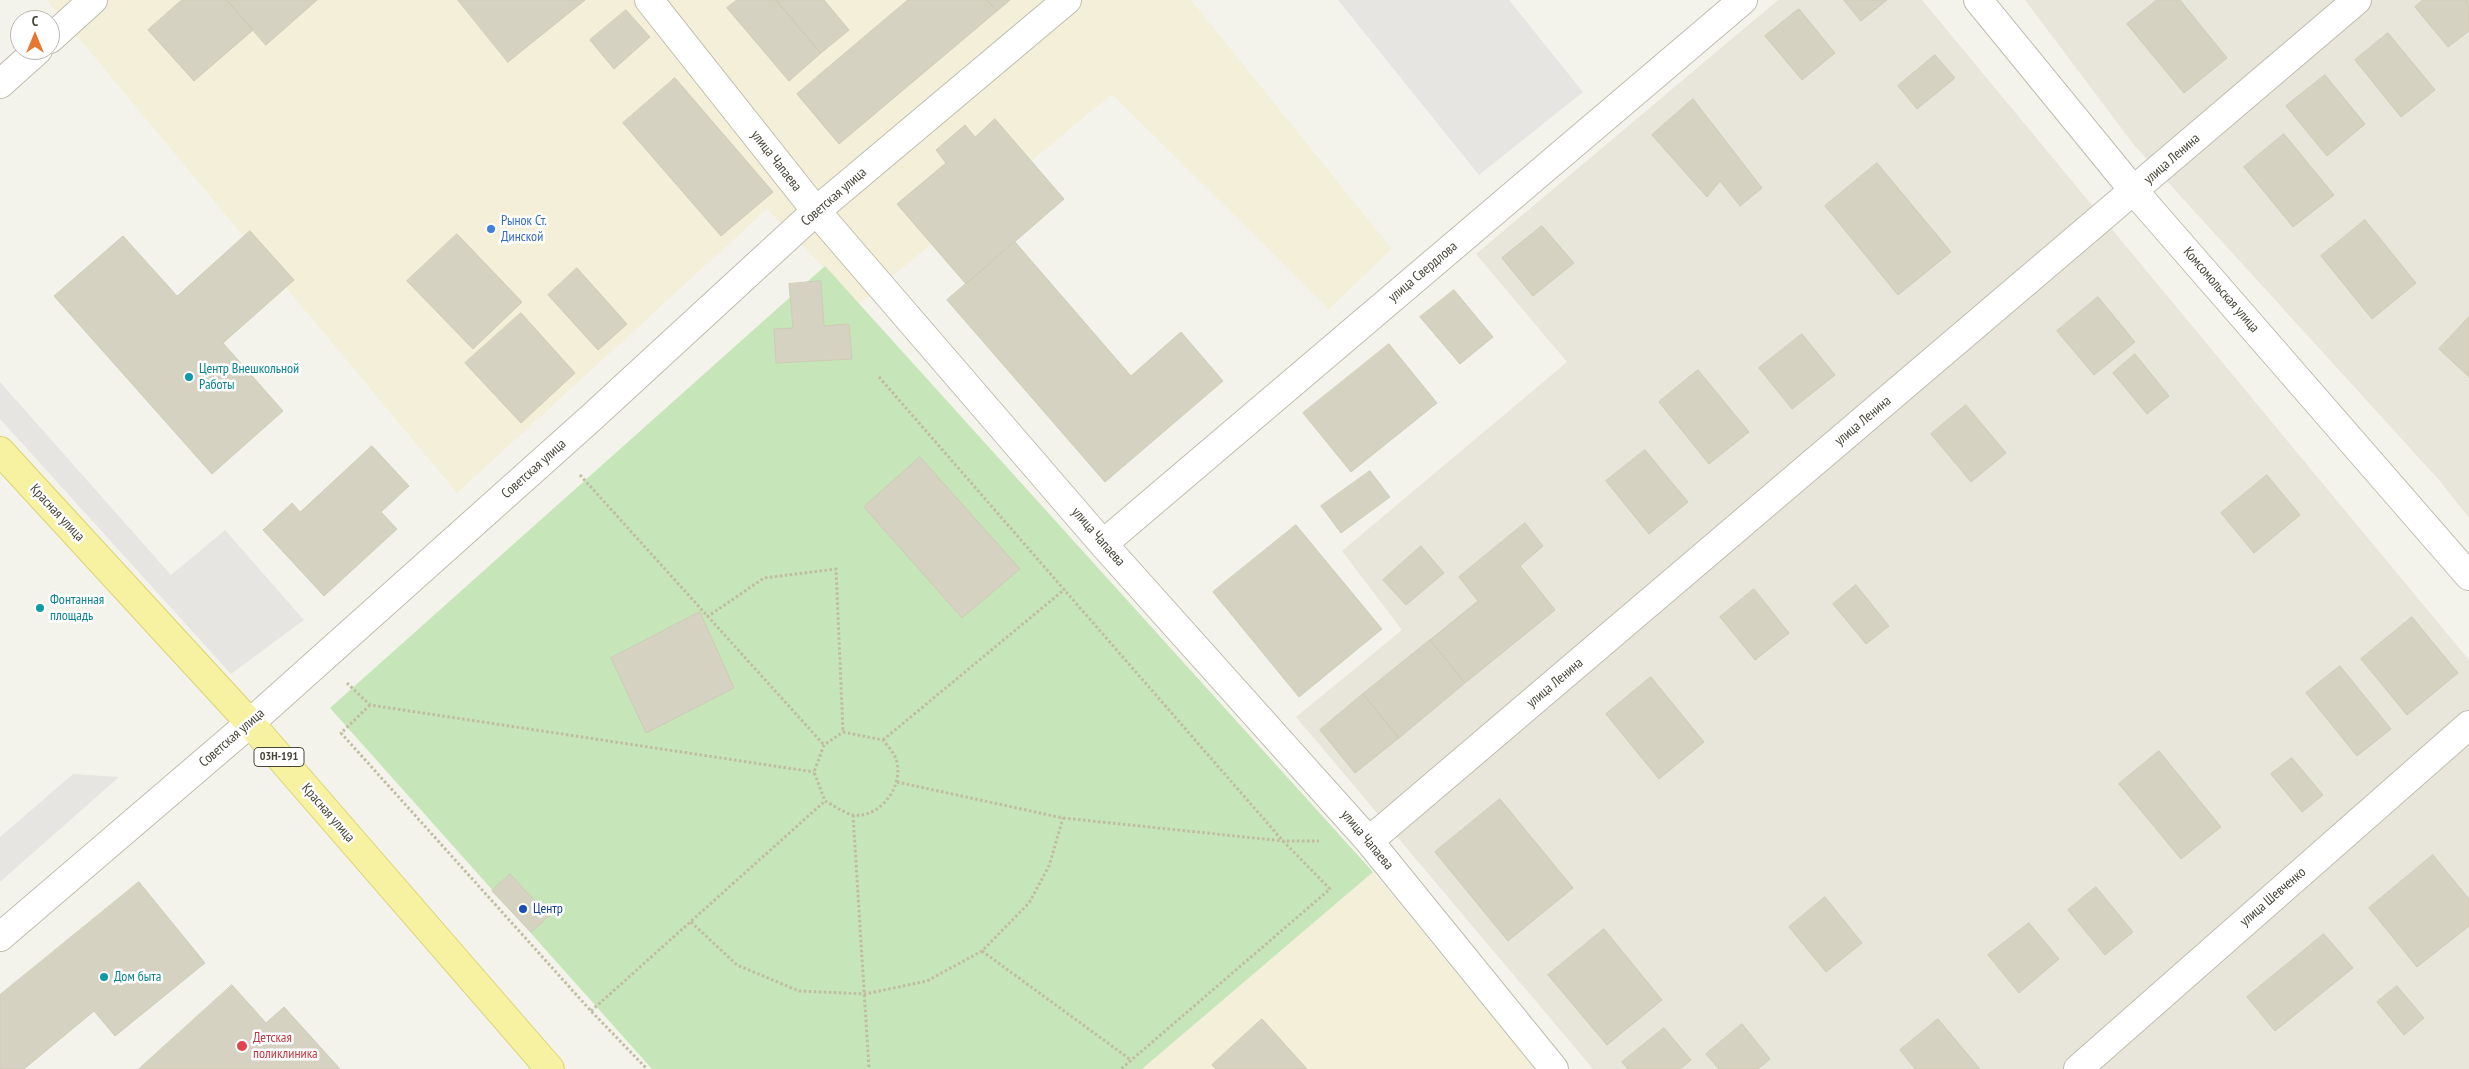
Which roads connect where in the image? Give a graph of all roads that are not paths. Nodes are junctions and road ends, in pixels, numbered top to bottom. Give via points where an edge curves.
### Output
1 (93, 0) edge
2 (650, 0) edge
3 (1067, 0) edge
4 (1743, 0) edge
5 (1978, 0) edge
6 (2357, 0) edge
7 (60, 30) edge
8 (27, 60) edge
9 (0, 84) edge
10 (2134, 191) junction
11 (816, 211) junction
12 (0, 451) edge
13 (1103, 544) junction
14 (2469, 576) edge
15 (250, 723) junction
16 (2469, 725) edge
17 (1369, 841) junction
18 (0, 937) edge
19 (550, 1069) edge
20 (1554, 1069) edge
21 (2078, 1069) edge

1 - 7 street
2 - 11 street, улица Чапаева
3 - 11 street, Советская улица
4 - 13 street, улица Свердлова
5 - 10 street, Комсомольская улица
6 - 10 street, улица Ленина
8 - 9 street
10 - 14 street, Комсомольская улица
10 - 17 street, улица Ленина
11 - 13 street, улица Чапаева
11 - 15 street, Советская улица
12 - 15 main road, Красная улица / 03Н-191
13 - 17 street, улица Чапаева
15 - 18 street, Советская улица
15 - 19 main road, Красная улица / 03Н-191
16 - 21 street, улица Шевченко
17 - 20 street, улица Чапаева

